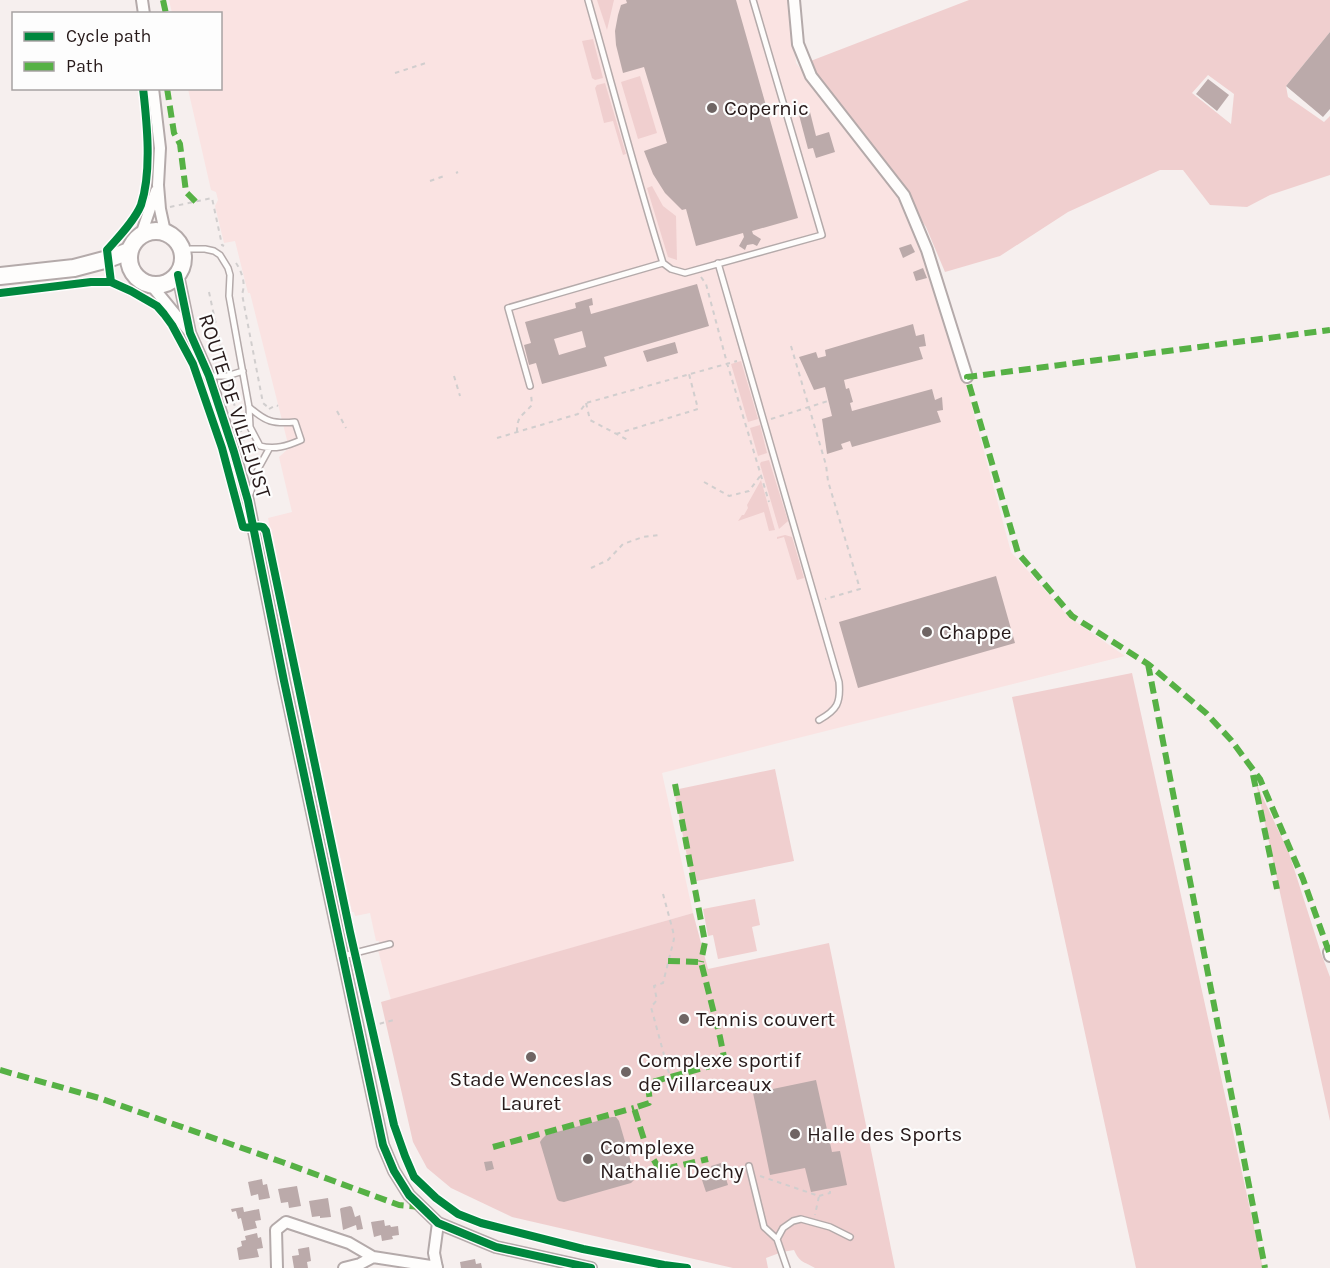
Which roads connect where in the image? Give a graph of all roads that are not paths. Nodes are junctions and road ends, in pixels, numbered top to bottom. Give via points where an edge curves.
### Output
1 (588, 0) edge
2 (753, 0) edge
3 (794, 0) edge
4 (153, 90) edge
5 (158, 185) junction
6 (165, 232) junction
7 (141, 235) junction
8 (129, 251) junction
9 (182, 252) junction
10 (663, 263) junction
11 (718, 263) junction
12 (74, 268) junction
13 (132, 273) junction
14 (178, 275) junction
15 (0, 276) edge
16 (153, 286) junction
17 (190, 333) junction
18 (243, 371) junction
19 (209, 376) junction
20 (967, 377) dead end
21 (530, 386) dead end
22 (249, 407) junction
23 (269, 449) junction
24 (248, 501) junction
25 (819, 720) dead end
26 (390, 944) dead end
27 (343, 956) junction
28 (749, 1166) dead end
29 (438, 1223) junction
30 (850, 1237) dead end
31 (777, 1239) junction
32 (373, 1257) junction
33 (276, 1268) edge
34 (344, 1268) edge
35 (437, 1268) edge
36 (591, 1268) edge
37 (787, 1268) edge

1 - 10 lane
2 - 11 lane via 822,235
3 - 20 street via 798,44 811,76 904,195 927,250
4 - 5 street via 160,148
5 - 6 street
5 - 7 street
6 - 7 street
6 - 9 street
7 - 8 street
8 - 12 street
8 - 13 street
9 - 14 street
9 - 18 lane via 205,249 225,261
10 - 11 lane via 685,273
10 - 21 lane via 508,308
11 - 25 lane via 839,682 836,707
12 - 13 street
12 - 15 street
13 - 16 street
14 - 16 street
14 - 17 street, ROUTE DE VILLEJUST
16 - 17 street, ROUTE DE VILLEJUST
17 - 19 street, ROUTE DE VILLEJUST
18 - 19 lane
18 - 22 lane
19 - 24 street, ROUTE DE VILLEJUST
22 - 23 lane via 250,427 260,446
22 - 23 lane via 261,418 295,422 301,440
23 - 24 lane
24 - 27 street, ROUTE DE VILLEJUST
26 - 27 lane
27 - 29 street, ROUTE DE VILLEJUST via 383,1145 409,1195
28 - 31 lane via 764,1227
29 - 35 street via 434,1254
29 - 36 street via 496,1247
30 - 31 lane via 801,1219 783,1228
31 - 37 lane
32 - 33 street via 349,1243 286,1222 276,1230
32 - 34 street
32 - 35 street

